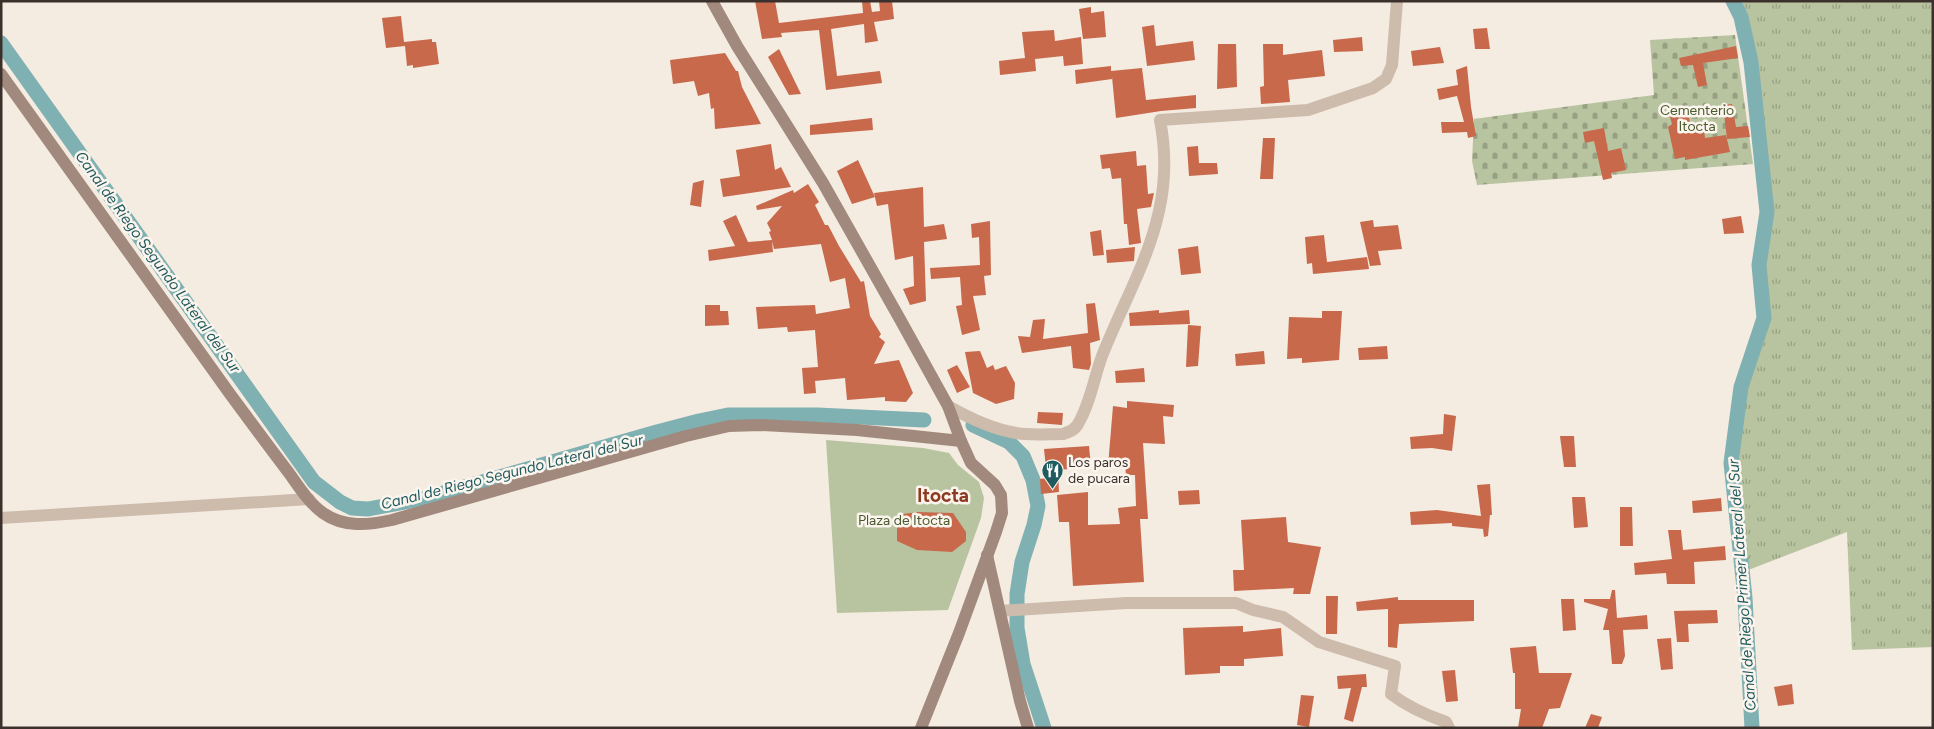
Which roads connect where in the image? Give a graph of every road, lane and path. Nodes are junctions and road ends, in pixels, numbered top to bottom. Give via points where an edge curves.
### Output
1 (712, 1) edge
2 (1397, 1) edge
3 (1, 74) edge
4 (948, 406) junction
5 (960, 441) junction
6 (309, 499) junction
7 (1, 518) edge
8 (986, 554) junction
9 (1004, 611) junction
10 (921, 728) edge
11 (1028, 728) edge
12 (1449, 728) edge

1 - 4 street via 823,183
2 - 4 street via 1392,65 1386,79 1373,88 1308,110 1160,120 1165,167 1159,211 1137,279 1102,355 1077,426 1063,434 1018,434 968,417
3 - 6 street
4 - 5 street
5 - 6 street via 856,430 729,426 374,524 346,524 334,520
5 - 8 street via 971,463 1001,495 1002,513
6 - 7 street
8 - 9 street
8 - 10 street
9 - 11 street
9 - 12 street via 1126,603 1236,603 1283,618 1318,642 1396,666 1391,694 1405,705 1446,722

